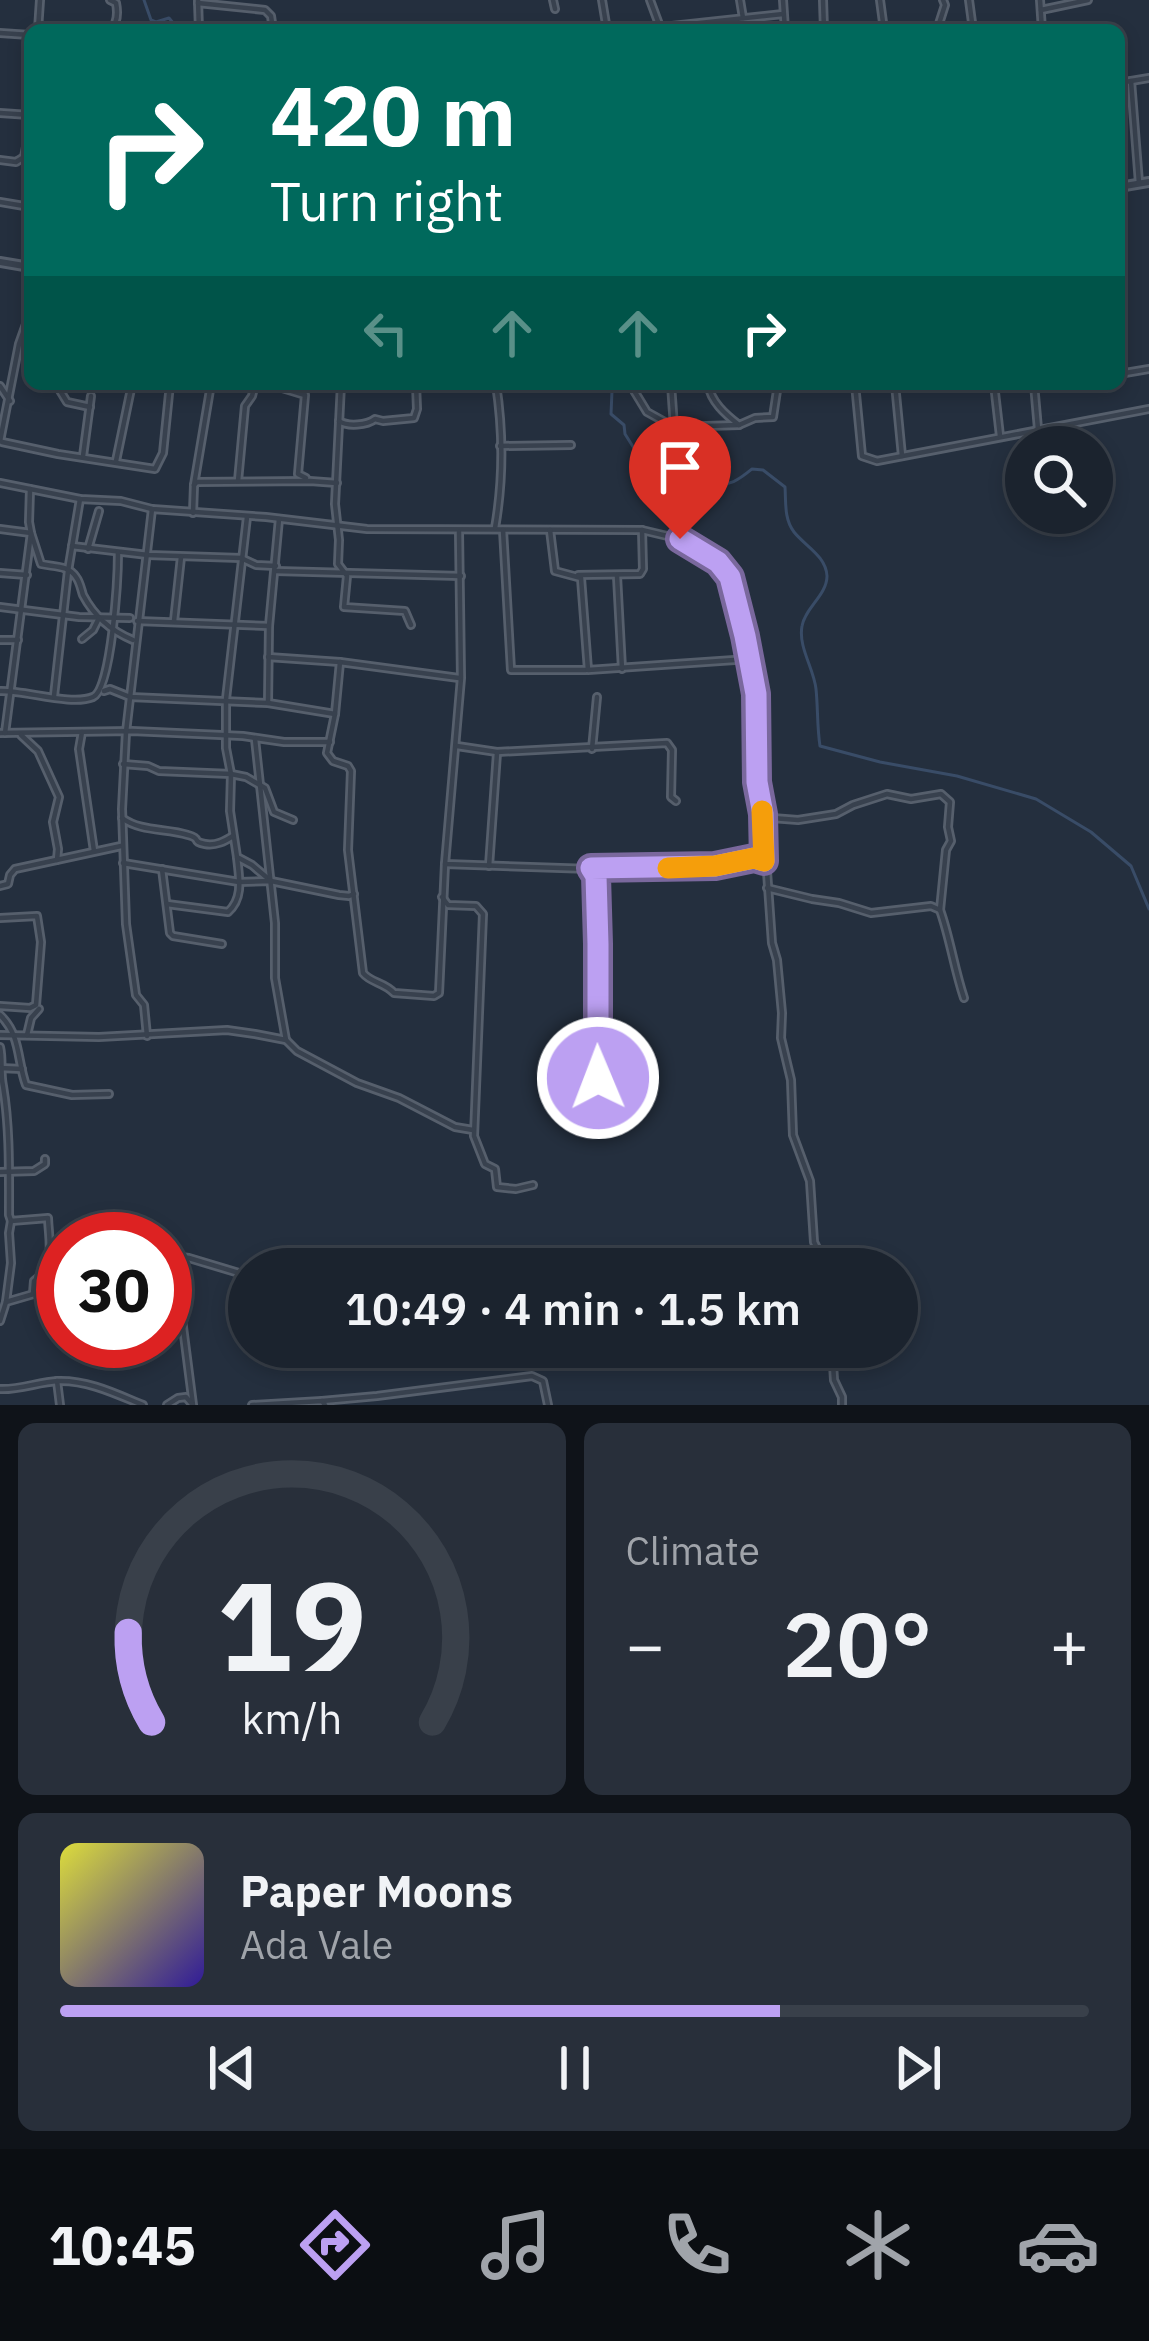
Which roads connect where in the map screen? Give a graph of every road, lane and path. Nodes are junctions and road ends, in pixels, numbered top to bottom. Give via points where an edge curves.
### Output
1 (554, 0) edge
2 (740, 0) edge
3 (783, 0) edge
4 (1040, 0) edge
5 (1088, 0) edge
6 (198, 2) edge
7 (555, 9) dead end
8 (1041, 10) junction
9 (783, 14) junction
10 (743, 18) junction
11 (272, 24) edge
12 (688, 24) edge
13 (784, 24) edge
14 (1042, 24) edge
15 (1149, 78) edge
16 (1131, 81) junction
17 (1125, 82) edge
18 (1144, 183) edge
19 (24, 327) edge
20 (16, 360) junction
21 (24, 361) edge
22 (5, 389) edge
23 (60, 390) edge
24 (131, 390) edge
25 (169, 390) edge
26 (210, 390) edge
27 (254, 390) edge
28 (289, 390) edge
29 (341, 390) edge
30 (416, 390) edge
31 (496, 390) edge
32 (634, 390) edge
33 (671, 390) edge
34 (710, 390) edge
35 (777, 390) edge
36 (856, 390) edge
37 (896, 390) edge
38 (995, 390) edge
39 (1034, 390) edge
40 (92, 396) dead end
41 (90, 406) junction
42 (1149, 409) edge
43 (339, 421) junction
44 (739, 425) junction
45 (1038, 426) edge
46 (1055, 426) edge
47 (674, 427) junction
48 (1005, 435) edge
49 (1000, 436) junction
50 (1, 441) edge
51 (571, 445) dead end
52 (500, 446) junction
53 (902, 456) junction
54 (83, 458) junction
55 (115, 463) junction
56 (310, 481) junction
57 (238, 482) junction
58 (0, 483) edge
59 (337, 484) junction
60 (194, 485) junction
61 (30, 489) junction
62 (80, 500) junction
63 (152, 509) junction
64 (99, 511) dead end
65 (193, 513) junction
66 (247, 517) junction
67 (279, 519) junction
68 (338, 526) junction
69 (0, 529) edge
70 (459, 530) junction
71 (499, 530) junction
72 (550, 530) junction
73 (642, 530) junction
74 (31, 532) junction
75 (72, 546) junction
76 (88, 549) junction
77 (118, 552) junction
78 (148, 555) junction
79 (182, 557) junction
80 (242, 558) junction
81 (276, 569) junction
82 (68, 571) junction
83 (0, 573) edge
84 (344, 573) junction
85 (27, 575) junction
86 (578, 575) junction
87 (617, 576) junction
88 (461, 577) junction
89 (0, 607) edge
90 (22, 609) junction
91 (63, 614) junction
92 (114, 617) junction
93 (99, 618) junction
94 (134, 619) junction
95 (174, 621) junction
96 (237, 623) junction
97 (411, 625) dead end
98 (269, 626) junction
99 (112, 629) junction
100 (82, 639) dead end
101 (0, 640) edge
102 (18, 640) junction
103 (135, 641) junction
104 (268, 657) junction
105 (750, 658) junction
106 (340, 662) junction
107 (622, 669) junction
108 (588, 670) junction
109 (461, 679) junction
110 (103, 684) junction
111 (110, 689) junction
112 (0, 691) edge
113 (12, 691) junction
114 (100, 693) junction
115 (54, 697) junction
116 (130, 697) junction
117 (597, 697) dead end
118 (226, 699) junction
119 (268, 703) junction
120 (335, 714) junction
121 (82, 732) junction
122 (126, 732) junction
123 (3, 733) edge
124 (17, 733) junction
125 (226, 735) junction
126 (255, 739) junction
127 (331, 742) junction
128 (457, 746) junction
129 (592, 748) junction
130 (497, 752) junction
131 (123, 764) junction
132 (231, 774) junction
133 (259, 782) junction
134 (676, 801) dead end
135 (763, 814) junction
136 (122, 818) junction
137 (293, 820) dead end
138 (234, 836) junction
139 (122, 846) junction
140 (94, 851) junction
141 (237, 857) junction
142 (57, 860) junction
143 (764, 861) junction
144 (123, 863) junction
145 (445, 864) junction
146 (489, 866) junction
147 (591, 868) junction
148 (162, 869) junction
149 (271, 881) junction
150 (239, 882) junction
151 (0, 886) edge
152 (767, 888) junction
153 (354, 894) junction
154 (442, 897) junction
155 (167, 904) junction
156 (940, 910) junction
157 (0, 918) edge
158 (223, 944) dead end
159 (964, 998) dead end
160 (0, 1006) edge
161 (39, 1009) dead end
162 (0, 1015) edge
163 (0, 1035) edge
164 (14, 1035) junction
165 (27, 1035) junction
166 (146, 1036) junction
167 (286, 1040) junction
168 (0, 1047) edge
169 (1, 1068) edge
170 (22, 1069) junction
171 (598, 1078) dead end
172 (109, 1094) dead end
173 (473, 1130) junction
174 (45, 1160) dead end
175 (0, 1172) edge
176 (9, 1172) junction
177 (533, 1185) dead end
178 (36, 1218) edge
179 (11, 1221) junction
180 (817, 1248) edge
181 (192, 1259) edge
182 (228, 1270) edge
183 (36, 1280) edge
184 (36, 1293) edge
185 (33, 1294) junction
186 (6, 1302) junction
187 (0, 1321) edge
188 (188, 1368) edge
189 (833, 1368) edge
190 (58, 1382) junction
191 (0, 1389) edge
192 (323, 1403) edge
193 (60, 1405) edge
194 (143, 1405) edge
195 (167, 1405) edge
196 (193, 1405) edge
197 (252, 1405) edge
198 (548, 1405) edge
199 (842, 1405) edge

1 - 7 street
2 - 10 street
3 - 9 street
4 - 8 street
5 - 8 street
6 - 11 street via 265,10
8 - 14 street
9 - 10 street
9 - 13 street
10 - 12 street
15 - 16 street
16 - 17 street
16 - 18 street
19 - 20 street
20 - 21 street
20 - 22 street
22 - 50 street
23 - 41 street via 67,402
24 - 55 street
25 - 55 street via 158,467
26 - 60 street
27 - 57 street
28 - 56 street via 305,395 298,474
29 - 43 street
30 - 43 street via 414,418
31 - 52 street
32 - 47 street via 647,412
33 - 47 street
34 - 44 street
35 - 44 street via 773,417
36 - 53 street via 862,456
37 - 53 street
38 - 49 street
39 - 45 street
40 - 41 street
41 - 54 street
42 - 46 street
43 - 59 street
44 - 47 street
48 - 49 street
49 - 53 street
50 - 54 street
51 - 52 street
52 - 71 street
54 - 55 street
56 - 57 street
56 - 59 street
57 - 60 street
58 - 61 street
59 - 68 street
60 - 65 street
61 - 62 street
61 - 74 street
62 - 63 street
62 - 75 street
63 - 65 street
63 - 78 street
64 - 76 street
65 - 66 street
66 - 67 street
66 - 80 street
67 - 68 street
67 - 81 street
68 - 70 street
68 - 84 street
69 - 74 street
70 - 71 street
70 - 88 street
71 - 72 street
71 - 108 street via 511,670
72 - 73 street
72 - 86 street via 552,567
73 - 87 street via 643,569
73 - 105 street via 680,539 718,562 730,577
74 - 82 street via 41,564
74 - 85 street
75 - 76 street
75 - 82 street
76 - 77 street
77 - 78 street
77 - 92 street
78 - 79 street
78 - 94 street
79 - 80 street
79 - 95 street
80 - 81 street
80 - 96 street
81 - 84 street
81 - 98 street
82 - 91 street
82 - 93 street
83 - 85 street
84 - 88 street
84 - 97 street via 344,607 405,611
85 - 90 street
86 - 87 street
86 - 108 street
87 - 107 street
88 - 109 street
89 - 90 street
90 - 91 street
90 - 102 street
91 - 93 street
91 - 115 street
92 - 93 street
92 - 94 street
92 - 99 street
93 - 99 street
93 - 100 street
94 - 95 street
94 - 103 street
95 - 96 street
96 - 98 street
96 - 118 street
98 - 104 street
99 - 103 street
99 - 110 street
101 - 102 street
102 - 113 street
103 - 116 street
104 - 106 street
104 - 119 street
105 - 107 street
105 - 135 street
106 - 109 street
106 - 120 street
107 - 108 street
109 - 128 street
110 - 111 street
110 - 114 street
111 - 114 street
111 - 116 street
112 - 113 street
113 - 115 street
113 - 123 street
114 - 115 street
116 - 118 street
116 - 122 street
117 - 129 street
118 - 119 street
118 - 125 street
119 - 120 street
120 - 127 street
121 - 122 street
121 - 124 street
121 - 140 street
122 - 125 street
122 - 131 street
123 - 124 street
124 - 142 street via 38,751 60,798
125 - 126 street
125 - 132 street
126 - 127 street
126 - 133 street
127 - 153 street via 328,758 351,771
128 - 130 street
128 - 145 street
129 - 130 street
129 - 134 street via 670,745
130 - 146 street
131 - 132 street
131 - 136 street
132 - 133 street
132 - 138 street
133 - 137 street via 274,812
133 - 149 street
135 - 143 street
135 - 156 street via 798,820 887,794 941,794 950,802 951,841
136 - 138 street via 208,845
136 - 139 street
138 - 141 street
139 - 140 street
139 - 144 street
140 - 142 street
141 - 149 street
141 - 150 street
142 - 151 street via 15,869
143 - 147 street
143 - 152 street
144 - 148 street
144 - 166 street
145 - 146 street
145 - 154 street
146 - 147 street
147 - 171 street
148 - 150 street
148 - 155 street
149 - 150 street
149 - 153 street
149 - 167 street
150 - 155 street via 228,912
152 - 156 street via 871,914
152 - 180 street via 793,1135 809,1181
153 - 154 street via 364,976 394,993 434,996
154 - 173 street via 483,914
155 - 158 street via 173,936
156 - 159 street
157 - 160 street via 37,916 41,942 36,1005
161 - 165 street
162 - 164 street
163 - 164 street
164 - 165 street
164 - 170 street
165 - 166 street
166 - 167 street via 227,1030
167 - 173 street via 357,1083
168 - 169 street
169 - 170 street
169 - 176 street
170 - 172 street via 28,1086
173 - 177 street via 485,1164 496,1168 497,1187
174 - 176 street via 34,1171
175 - 176 street
176 - 179 street
178 - 179 street
179 - 186 street
181 - 182 street
183 - 185 street
184 - 185 street
185 - 186 street
186 - 187 street
188 - 196 street
189 - 199 street
190 - 191 street
190 - 193 street
190 - 194 street
192 - 197 street
192 - 198 street via 532,1376 543,1381
195 - 196 street via 186,1397

